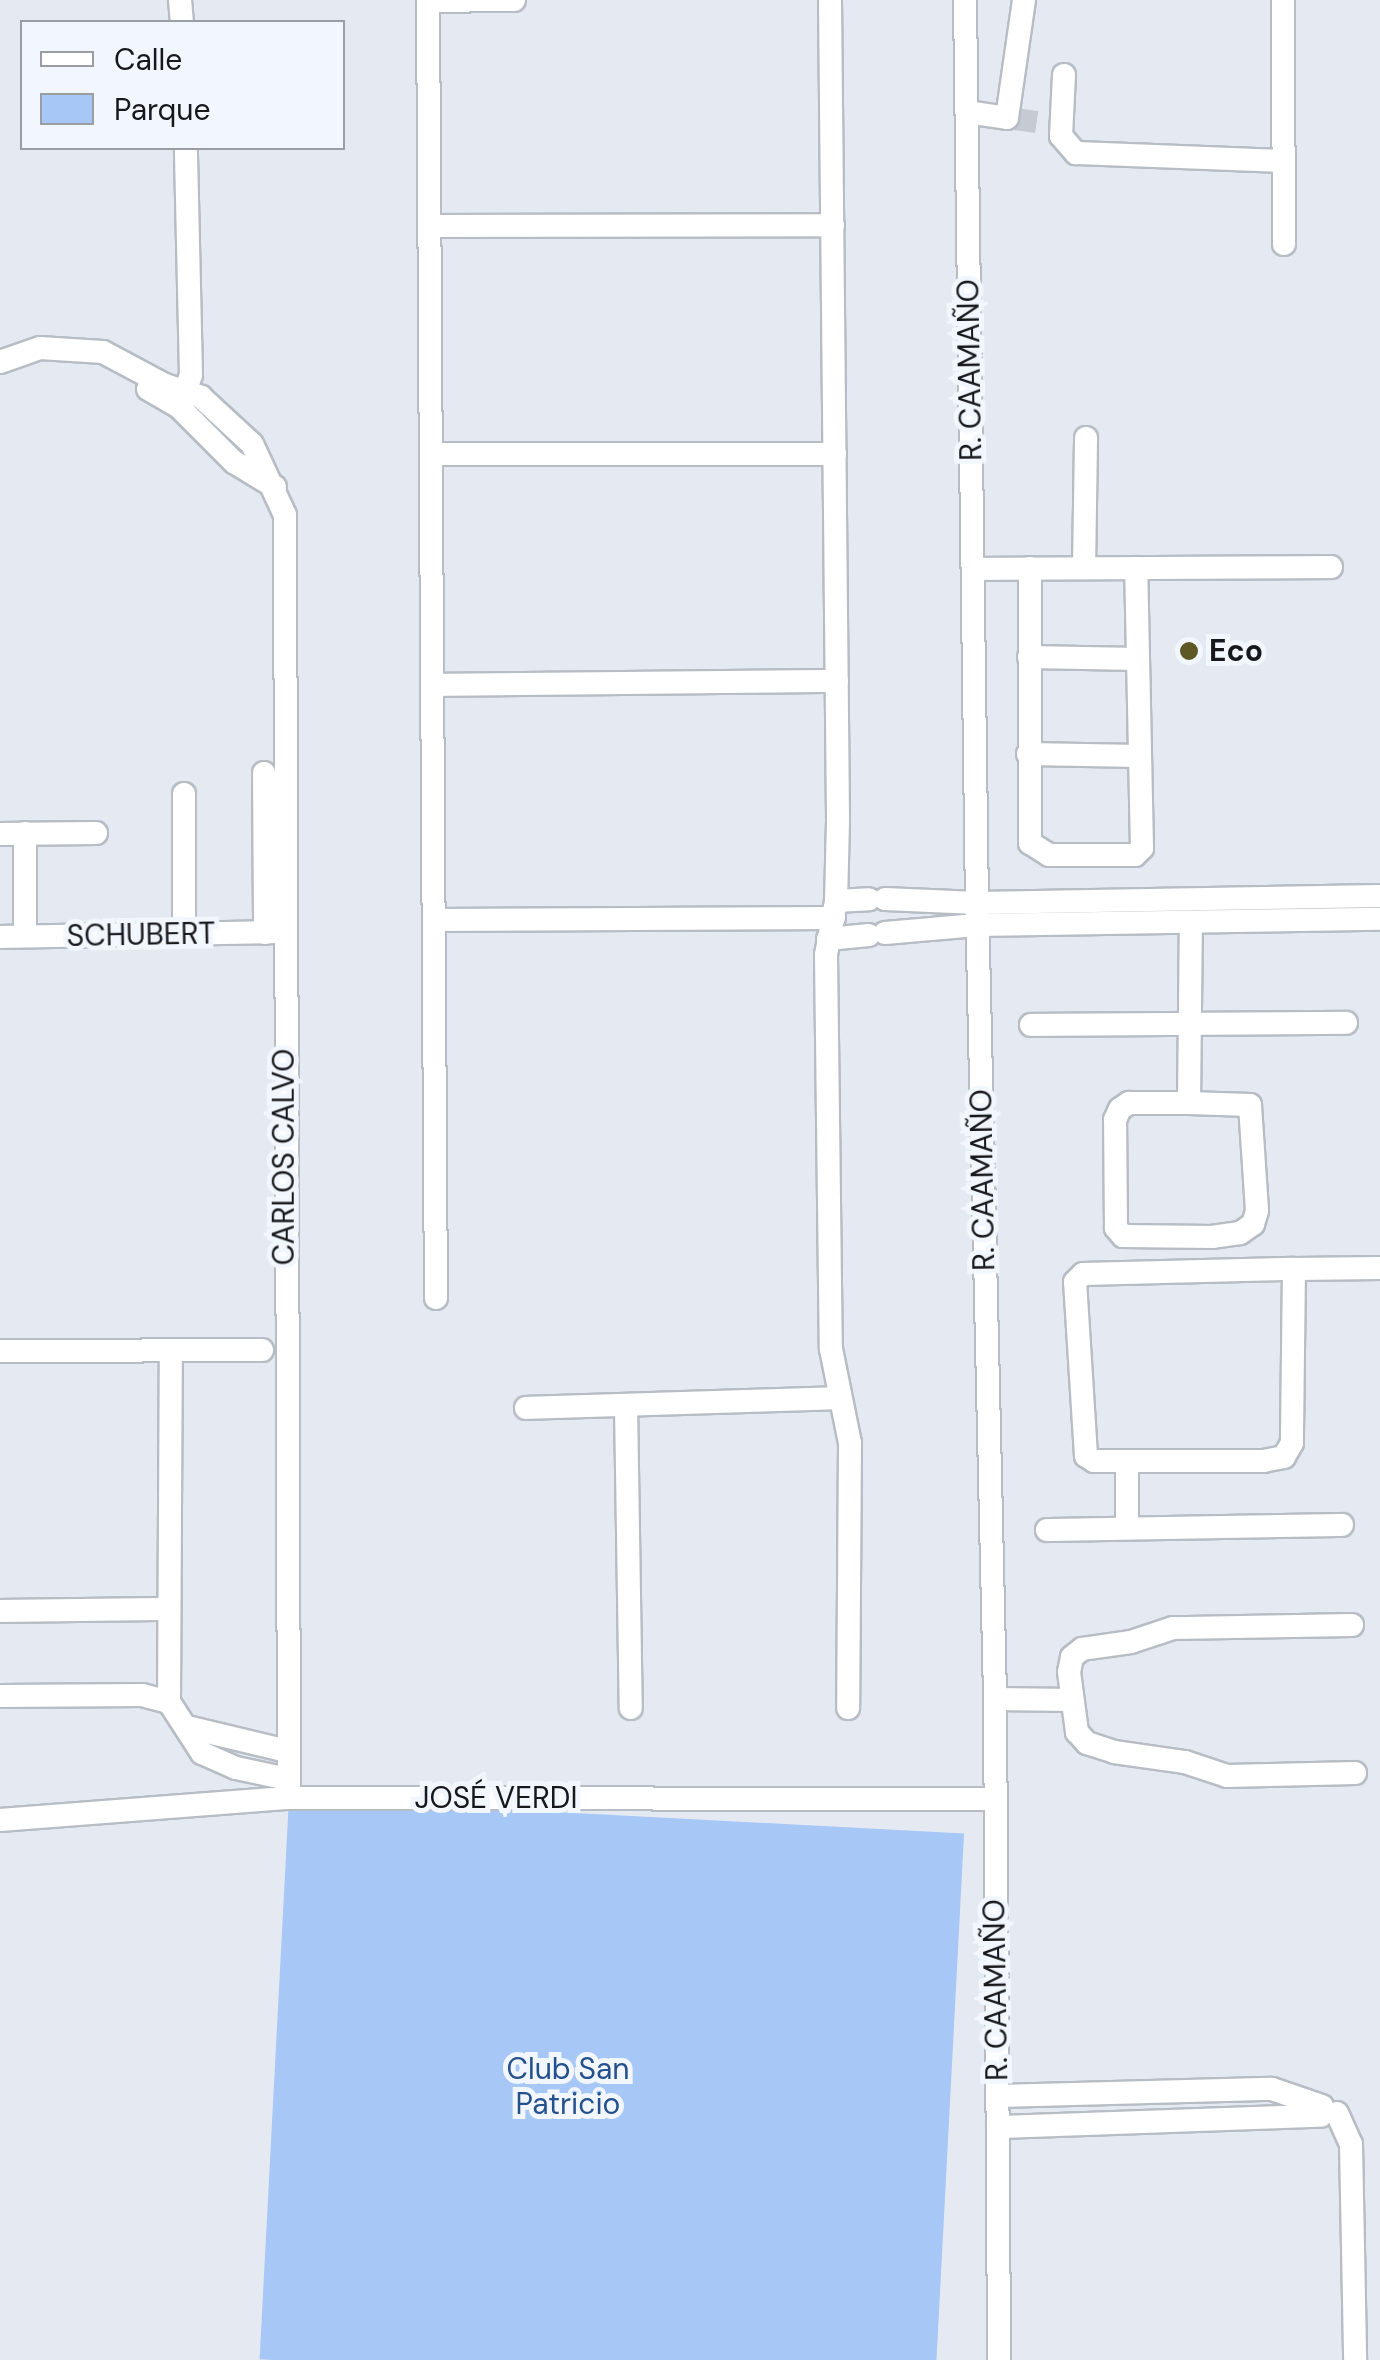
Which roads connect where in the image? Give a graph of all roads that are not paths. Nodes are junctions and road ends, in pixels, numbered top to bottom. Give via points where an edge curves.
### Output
1 (514, 0) edge
2 (830, 0) edge
3 (966, 0) edge
4 (1024, 0) edge
5 (1283, 0) edge
6 (428, 1) edge
7 (1064, 75) dead end
8 (967, 112) junction
9 (1030, 120) junction
10 (186, 150) edge
11 (1284, 161) junction
12 (833, 225) junction
13 (430, 226) junction
14 (1284, 244) dead end
15 (0, 365) edge
16 (184, 399) junction
17 (1086, 438) dead end
18 (432, 454) junction
19 (835, 454) junction
20 (1331, 567) dead end
21 (1030, 568) junction
22 (1084, 568) junction
23 (1136, 568) junction
24 (973, 569) junction
25 (1029, 657) junction
26 (1138, 659) junction
27 (837, 681) junction
28 (434, 685) junction
29 (1028, 754) junction
30 (1140, 756) junction
31 (264, 773) dead end
32 (184, 794) dead end
33 (25, 833) junction
34 (96, 833) dead end
35 (0, 834) edge
36 (1380, 896) edge
37 (977, 914) junction
38 (833, 919) junction
39 (1380, 919) edge
40 (434, 920) junction
41 (1191, 922) junction
42 (274, 932) junction
43 (184, 934) junction
44 (25, 936) junction
45 (0, 937) edge
46 (1346, 1022) dead end
47 (1031, 1025) dead end
48 (1190, 1026) junction
49 (1189, 1103) junction
50 (1380, 1268) edge
51 (1294, 1269) junction
52 (436, 1298) dead end
53 (262, 1350) dead end
54 (0, 1351) edge
55 (172, 1352) junction
56 (840, 1398) junction
57 (626, 1405) junction
58 (526, 1408) dead end
59 (1126, 1461) junction
60 (1342, 1525) dead end
61 (1127, 1528) junction
62 (1047, 1530) dead end
63 (170, 1609) junction
64 (0, 1610) edge
65 (1352, 1625) dead end
66 (0, 1696) edge
67 (995, 1699) junction
68 (1071, 1700) junction
69 (168, 1702) junction
70 (630, 1708) dead end
71 (848, 1708) dead end
72 (187, 1727) junction
73 (288, 1751) junction
74 (1355, 1773) dead end
75 (288, 1788) junction
76 (993, 1798) junction
77 (0, 1820) edge
78 (998, 2096) junction
79 (1332, 2117) junction
80 (998, 2127) junction
81 (999, 2360) edge
82 (1355, 2360) edge

1 - 6 street
2 - 12 street
3 - 8 street, R. CAAMAÑO
4 - 9 street
5 - 11 street
6 - 13 street
7 - 9 street
8 - 9 street
8 - 24 street, R. CAAMAÑO
9 - 11 street via 1062,136 1076,153
10 - 16 street
11 - 14 street
12 - 13 street
12 - 19 street
13 - 18 street
15 - 16 street, CARLOS CALVO via 26,350 82,349 120,358
16 - 42 street, CARLOS CALVO via 222,414 252,444 284,515
17 - 22 street
18 - 19 street
18 - 28 street
19 - 27 street
20 - 23 street
21 - 22 street
21 - 24 street
21 - 25 street
22 - 23 street
23 - 26 street
24 - 37 street, R. CAAMAÑO
25 - 26 street
25 - 29 street
26 - 30 street
27 - 28 street
27 - 38 street
28 - 40 street
29 - 30 street
29 - 30 street via 1030,843 1049,855 1140,853
31 - 42 street
32 - 43 street
33 - 34 street
33 - 35 street
33 - 44 street
36 - 37 street
37 - 38 street via 877,934
37 - 38 street via 877,899
37 - 41 street
37 - 67 street, R. CAAMAÑO
38 - 40 street
38 - 56 street via 831,1350
39 - 41 street
40 - 52 street
41 - 48 street
42 - 43 street, SCHUBERT
42 - 73 street, CARLOS CALVO
43 - 44 street, SCHUBERT
44 - 45 street, SCHUBERT
46 - 48 street
47 - 48 street
48 - 49 street
49 - 49 street via 1128,1103 1120,1109 1116,1228 1123,1236 1213,1237 1253,1224 1250,1105
50 - 51 street
51 - 59 street via 1289,1451 1264,1462
51 - 59 street via 1083,1274 1075,1282 1083,1449 1094,1461
53 - 55 street
54 - 55 street
55 - 63 street
56 - 57 street
56 - 71 street via 850,1443
57 - 58 street
57 - 70 street
59 - 61 street
60 - 61 street
61 - 62 street
63 - 64 street
63 - 69 street
65 - 68 street via 1200,1624 1082,1650 1072,1657
66 - 69 street via 142,1695
67 - 68 street
67 - 76 street, R. CAAMAÑO
68 - 74 street via 1077,1732 1114,1752 1186,1762 1226,1776
69 - 72 street
72 - 73 street
72 - 75 street via 202,1753
73 - 75 street, CARLOS CALVO
75 - 76 street, JOSÉ VERDI
75 - 77 street, JOSÉ VERDI
76 - 78 street, R. CAAMAÑO
78 - 79 street via 1272,2089
78 - 80 street, R. CAAMAÑO
79 - 80 street
79 - 82 street via 1351,2144
80 - 81 street, R. CAAMAÑO

